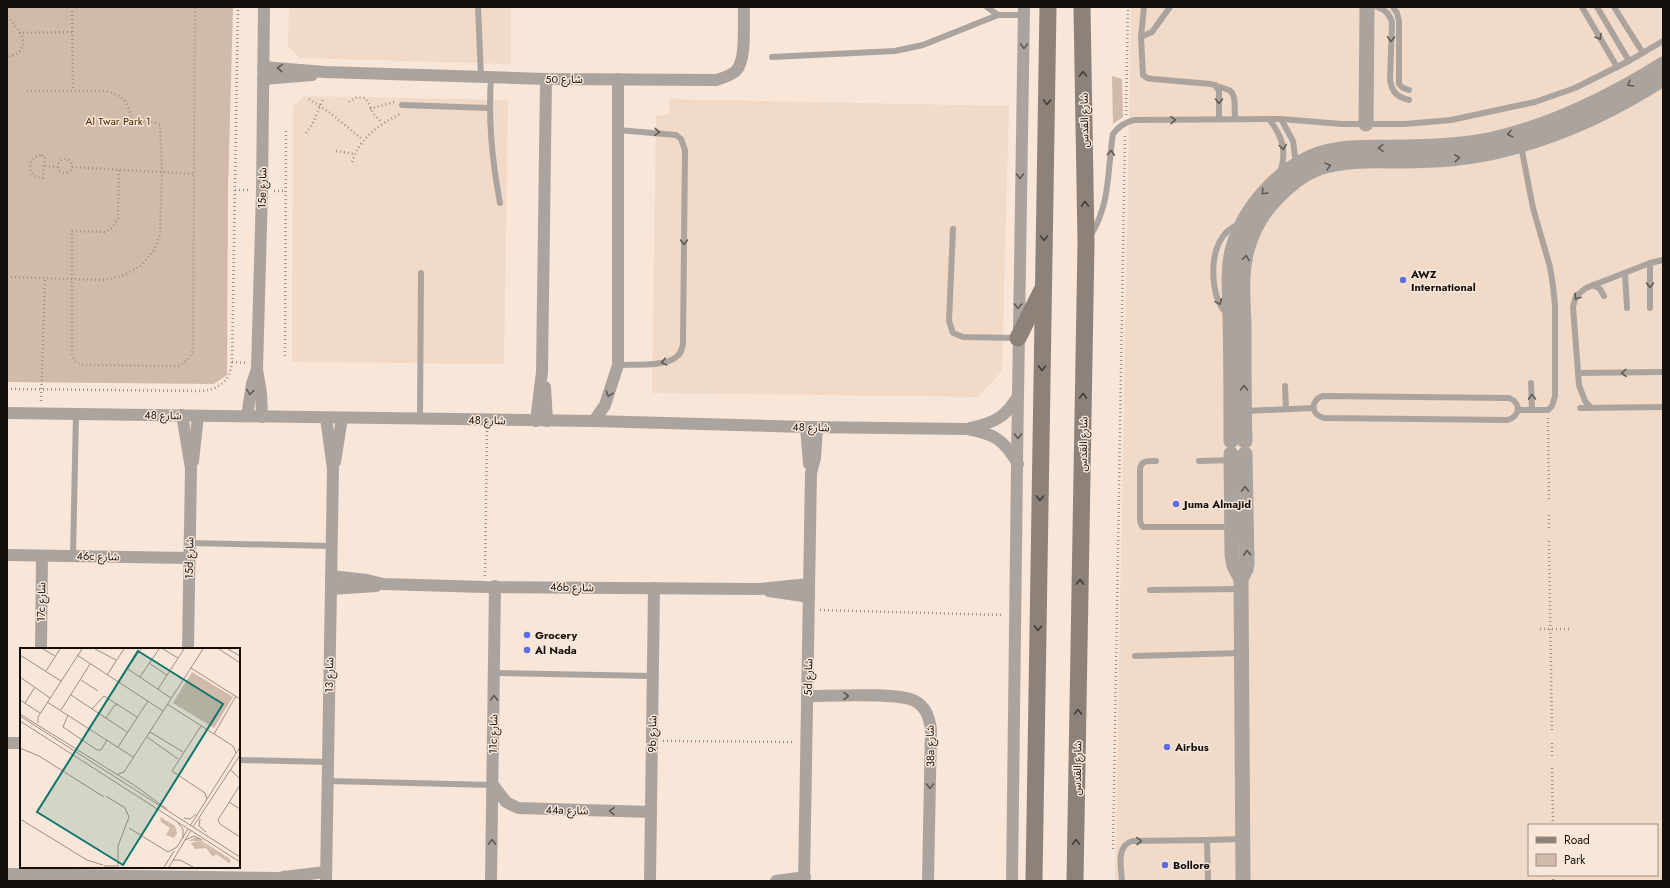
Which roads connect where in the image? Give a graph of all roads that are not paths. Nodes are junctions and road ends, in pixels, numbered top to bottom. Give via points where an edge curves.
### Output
1 (264, 7) edge
2 (478, 7) edge
3 (744, 7) edge
4 (987, 7) edge
5 (1048, 7) edge
6 (1082, 7) edge
7 (1144, 7) edge
8 (1170, 7) edge
9 (1371, 7) edge
10 (1393, 7) edge
11 (1582, 7) edge
12 (1598, 7) edge
13 (1614, 7) edge
14 (1024, 11) edge
15 (998, 14) junction
16 (1141, 37) junction
17 (1663, 41) edge
18 (1643, 53) junction
19 (772, 57) dead end
20 (1629, 61) junction
21 (1663, 64) edge
22 (263, 67) junction
23 (1617, 67) junction
24 (325, 72) junction
25 (486, 78) junction
26 (263, 79) junction
27 (546, 79) junction
28 (618, 79) junction
29 (1663, 79) edge
30 (1215, 85) junction
31 (1409, 90) dead end
32 (1409, 100) dead end
33 (402, 105) road end
34 (489, 108) junction
35 (1219, 119) junction
36 (1235, 119) junction
37 (1269, 119) junction
38 (1281, 119) junction
39 (1366, 124) junction
40 (618, 130) junction
41 (1521, 146) junction
42 (1296, 165) junction
43 (1279, 178) junction
44 (500, 203) dead end
45 (953, 229) dead end
46 (1086, 243) junction
47 (1663, 260) edge
48 (1650, 263) junction
49 (421, 273) dead end
50 (1625, 273) junction
51 (1593, 285) junction
52 (1043, 286) junction
53 (1604, 296) dead end
54 (1627, 308) dead end
55 (1650, 308) dead end
56 (1018, 338) junction
57 (618, 365) junction
58 (257, 369) junction
59 (1663, 372) edge
60 (1578, 373) junction
61 (1532, 383) dead end
62 (1286, 386) dead end
63 (1018, 396) junction
64 (1663, 407) edge
65 (1313, 408) junction
66 (1580, 408) dead end
67 (1591, 408) junction
68 (1286, 409) junction
69 (1519, 410) junction
70 (1532, 410) junction
71 (1238, 412) junction
72 (7, 413) edge
73 (76, 413) junction
74 (182, 415) junction
75 (198, 416) junction
76 (247, 416) junction
77 (262, 417) junction
78 (326, 418) junction
79 (342, 418) junction
80 (420, 419) junction
81 (541, 421) junction
82 (594, 421) junction
83 (811, 427) junction
84 (968, 429) junction
85 (1237, 450) junction
86 (1156, 461) dead end
87 (1199, 461) dead end
88 (1018, 464) junction
89 (191, 468) junction
90 (333, 469) junction
91 (1232, 527) junction
92 (190, 543) junction
93 (332, 546) junction
94 (7, 555) edge
95 (42, 556) junction
96 (73, 556) junction
97 (189, 558) junction
98 (331, 576) junction
99 (383, 584) junction
100 (809, 584) junction
101 (1241, 584) junction
102 (490, 587) junction
103 (654, 588) junction
104 (331, 589) junction
105 (760, 589) junction
106 (1150, 590) dead end
107 (809, 597) junction
108 (41, 648) edge
109 (188, 648) edge
110 (1241, 653) junction
111 (1136, 656) dead end
112 (494, 673) junction
113 (653, 676) junction
114 (808, 696) junction
115 (7, 743) edge
116 (20, 743) edge
117 (240, 760) edge
118 (328, 762) junction
119 (328, 781) junction
120 (492, 785) junction
121 (651, 812) junction
122 (1243, 839) junction
123 (1207, 840) junction
124 (185, 871) edge
125 (7, 874) edge
126 (326, 876) edge
127 (150, 878) edge
128 (278, 878) junction
129 (804, 879) edge
130 (292, 881) edge
131 (491, 881) edge
132 (650, 881) edge
133 (776, 881) edge
134 (928, 881) edge
135 (1012, 881) edge
136 (1034, 881) edge
137 (1076, 881) edge
138 (1122, 881) edge
139 (1208, 881) edge
140 (1243, 881) edge

1 - 22 street, 15e شارع
2 - 25 lane
3 - 28 street, شارع 50 via 742,61 727,77 716,80
4 - 15 lane
5 -> 52 main road
46 -> 6 main road, شارع القدس
7 - 16 lane
8 - 16 lane via 1152,32
9 -> 32 lane via 1383,9 1392,22 1391,87 1396,94
9 - 39 street
10 - 31 lane via 1399,21 1399,84
11 -> 23 lane
12 - 20 lane
13 - 18 lane
14 - 15 lane
14 -> 56 street
15 - 19 lane via 939,39 895,51
16 - 30 lane via 1142,69 1143,75 1147,78
17 - 18 lane
18 - 20 lane
20 - 23 lane
21 -> 42 street via 1621,90 1565,116 1517,133 1436,146 1334,150 1313,156
24 -> 22 street, شارع 50
22 - 26 street, 15e شارع
23 - 39 lane via 1576,88 1494,112 1451,120
24 - 25 street, شارع 50
24 - 26 street, شارع 50
25 - 27 street, شارع 50
25 - 34 lane
26 - 58 street, 15e شارع
27 - 28 street, شارع 50
27 - 81 street via 542,372 545,391
28 - 40 street
29 - 41 street via 1603,113
30 -> 35 lane via 1219,91
30 - 36 lane via 1232,93
33 - 34 lane
34 - 44 lane via 493,161
35 - 36 lane
46 -> 35 lane via 1103,210 1113,134 1118,127 1134,120
36 - 37 lane
37 - 38 lane
37 -> 43 lane via 1282,140 1284,152
38 - 39 lane
38 - 42 lane via 1292,141
40 - 57 street
40 -> 57 lane via 676,135 681,139 685,150 684,344 676,358 662,363
41 - 70 lane via 1533,208 1553,286 1555,305 1552,406 1548,410
71 -> 41 street via 1246,255 1251,236 1260,219 1286,189 1318,169 1337,164 1356,161 1452,159
42 - 43 street
43 -> 71 street via 1261,194 1244,221 1232,252 1230,316
45 - 56 lane via 949,321 953,333 963,337
137 -> 46 main road, شارع القدس
47 - 48 lane
48 - 50 lane
48 -> 55 lane
49 - 80 lane
50 - 51 lane
50 - 54 lane
51 - 53 lane via 1600,289
51 -> 60 lane via 1580,291 1574,301
52 - 56 main road
52 -> 136 main road
56 - 63 street
57 -> 82 street via 605,405
58 -> 76 street, 15e شارع
58 - 77 street, 15e شارع via 262,393
59 -> 60 lane
60 - 67 lane via 1581,392
70 -> 61 lane
62 - 68 lane
63 - 84 street, شارع 48 via 1012,407 1003,415 992,422
63 -> 88 street
64 - 67 lane
65 - 68 lane
65 - 69 lane via 1318,417 1324,418 1507,420 1513,419
65 - 69 lane via 1317,398 1322,396 1509,398 1518,404
66 - 67 lane
68 - 71 lane
69 - 70 lane
71 - 85 street
72 - 73 street, شارع 48
73 - 74 street, شارع 48
73 - 96 lane
74 - 75 street, شارع 48
74 - 89 street, 15d شارع
75 - 76 street, شارع 48
75 - 89 street, 15d شارع
76 - 77 street, شارع 48
77 - 78 street, شارع 48
78 - 79 street, شارع 48
78 - 90 street, شارع 13
79 - 80 street, شارع 48
79 - 90 street, شارع 13
80 - 81 street, شارع 48
81 - 82 street, شارع 48
82 - 83 street, شارع 48
83 - 84 street, شارع 48
83 - 100 street, 5d شارع via 815,452 811,473
84 - 88 street, شارع 48 via 993,436 1003,442
85 - 87 lane
85 - 91 street
101 -> 85 street via 1247,559
86 - 91 lane via 1144,462 1140,468 1140,520 1143,527
88 - 135 street
89 - 92 street, 15d شارع
90 - 93 street, شارع 13
91 - 101 street via 1233,560
92 - 93 lane
92 - 97 street, 15d شارع
93 - 98 street, شارع 13
94 - 95 street, 46c شارع
95 - 96 street, 46c شارع
95 - 108 street, 17c شارع
96 - 97 street, 46c شارع
97 - 109 street, 15d شارع
98 - 99 street, 46b شارع
98 - 104 street, شارع 13
99 - 102 street, 46b شارع
99 - 104 street, 46b شارع
100 - 105 street, 46b شارع
100 - 107 street, 5d شارع
101 - 106 lane
101 - 110 street
102 - 103 street, 46b شارع
102 - 112 street, 11c شارع
103 - 105 street, 46b شارع
103 - 113 street, 9b شارع
104 - 118 street, شارع 13
105 - 107 street, 46b شارع
107 - 114 street, 5d شارع
110 - 111 lane
110 - 122 street
112 - 113 lane
120 -> 112 street, 11c شارع
113 - 121 street, 9b شارع
114 - 129 street, 5d شارع
114 -> 134 street, 38a شارع via 901,696 916,702 927,713 931,729
115 - 116 street
117 - 118 lane
118 - 119 street, شارع 13
119 - 120 lane
119 - 126 street, شارع 13
121 -> 120 street, 44a شارع via 518,808 506,802
131 -> 120 street, 11c شارع
121 - 132 street, 9b شارع
122 - 123 lane
122 - 140 street
138 -> 123 lane via 1121,852 1127,842
123 - 139 lane
124 - 127 street
124 - 128 street
125 - 127 street
126 - 128 street
128 - 130 street
129 - 133 street

